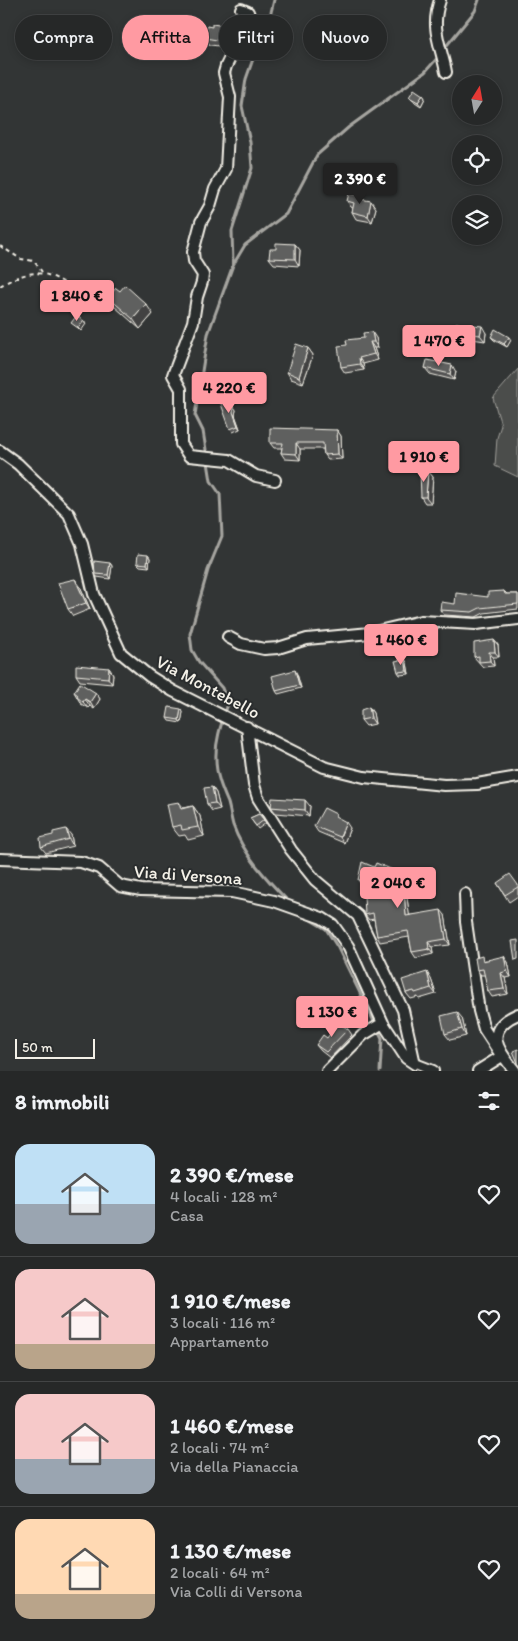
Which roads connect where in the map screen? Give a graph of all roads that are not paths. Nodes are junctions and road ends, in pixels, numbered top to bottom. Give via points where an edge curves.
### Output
1 (440, 0) edge
2 (241, 9) dead end
3 (446, 72) dead end
4 (0, 451) edge
5 (275, 480) dead end
6 (518, 619) edge
7 (228, 636) dead end
8 (247, 727) junction
9 (518, 777) edge
10 (0, 859) edge
11 (465, 894) dead end
12 (518, 1014) edge
13 (377, 1026) junction
14 (501, 1054) junction
15 (415, 1064) junction
16 (330, 1070) edge
17 (433, 1071) edge
18 (478, 1071) edge
19 (515, 1071) edge

1 - 3 street via 436,28
2 - 5 street via 248,12 251,22 224,73 230,97 226,169 201,222 193,252 202,282 193,322 173,375 181,389 181,444 188,456 237,463 256,476
4 - 8 street, Via Montebello via 18,464 69,514 82,544 94,594 122,653 149,676 214,713
6 - 7 street via 476,624 421,621 370,633 307,639 264,649 240,644
8 - 9 street, Via Montebello via 324,767 364,777 444,785 477,784
8 - 15 street via 258,798 290,850 315,880 358,916 403,1010
10 - 13 street, Via di Versona via 92,864 120,886 141,890 232,892 312,915 333,925 348,946
11 - 14 street via 479,1011 484,1029
12 - 14 street via 504,1022 499,1030 497,1041
13 - 15 street, Via di Versona
13 - 16 street via 355,1042
14 - 18 street
14 - 19 street
15 - 17 street

